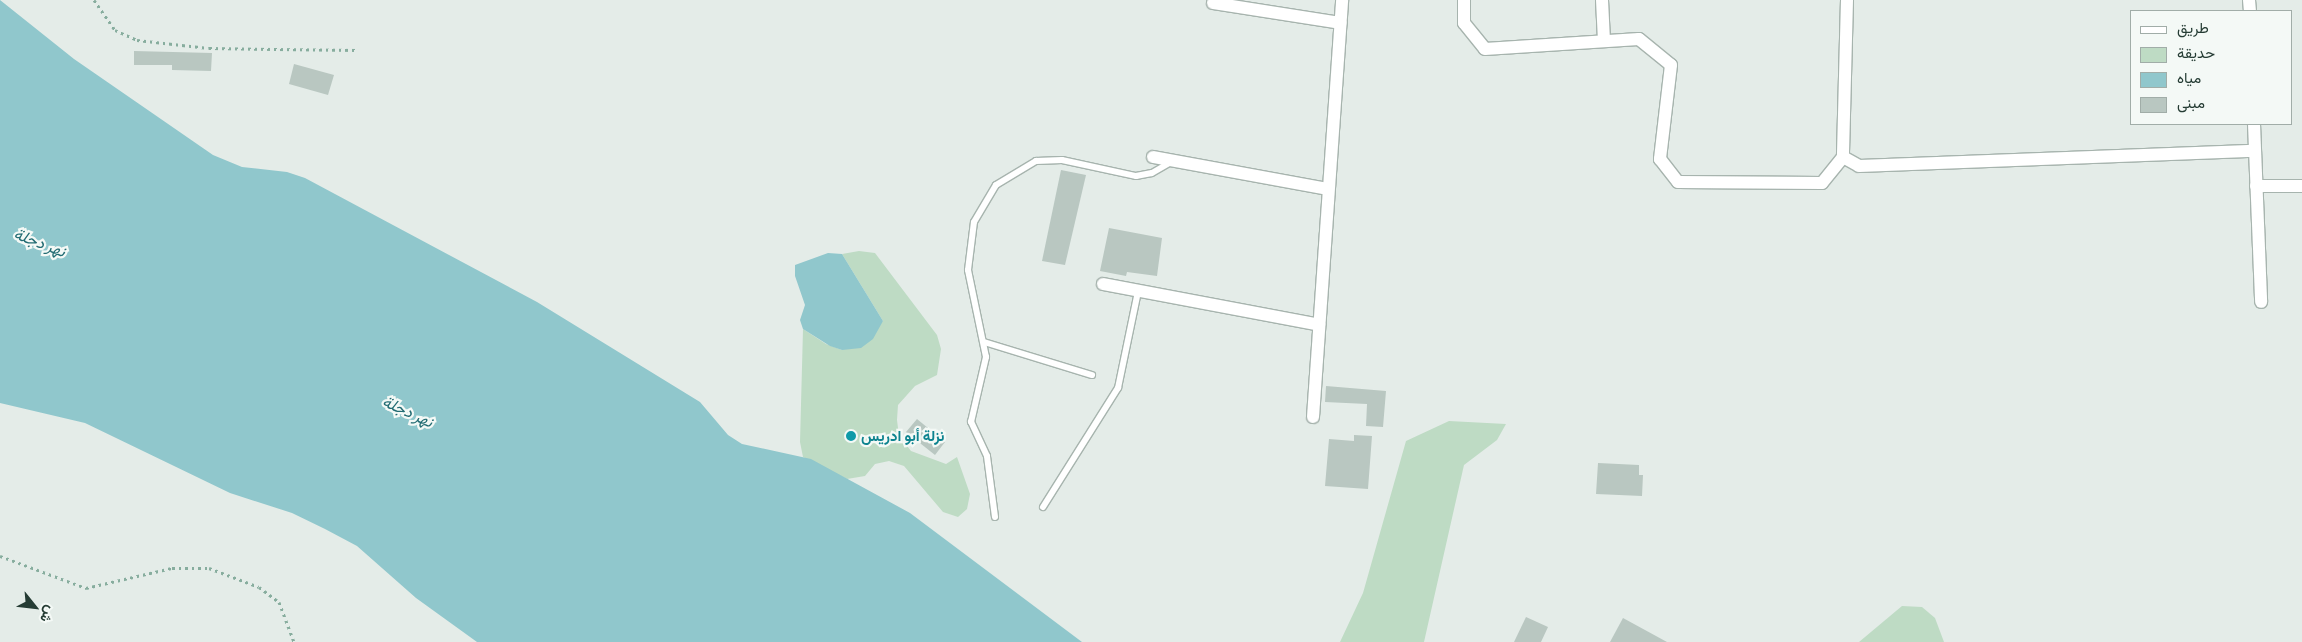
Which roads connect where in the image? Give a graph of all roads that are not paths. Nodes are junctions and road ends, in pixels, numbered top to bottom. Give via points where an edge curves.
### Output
1 (1342, 0) edge
2 (1464, 0) edge
3 (1602, 0) edge
4 (1847, 0) edge
5 (1213, 3) dead end
6 (1340, 23) junction
7 (1604, 41) junction
8 (2254, 125) edge
9 (2255, 151) junction
10 (1153, 157) dead end
11 (1843, 157) junction
12 (1174, 161) junction
13 (2256, 186) junction
14 (2302, 186) edge
15 (1328, 189) junction
16 (1103, 284) dead end
17 (1138, 291) junction
18 (2261, 302) dead end
19 (1319, 325) junction
20 (984, 342) junction
21 (1092, 375) dead end
22 (1312, 417) dead end
23 (1043, 507) dead end
24 (994, 517) dead end

1 - 6 street
2 - 7 street via 1464,22 1485,49
3 - 7 street
4 - 11 street
5 - 6 street
6 - 15 street
7 - 11 street via 1639,39 1671,65 1660,159 1678,182 1822,183
8 - 9 street
9 - 11 street via 1859,166
9 - 13 street
10 - 12 street
12 - 15 street
12 - 20 lane via 1152,173 1136,176 1062,160 1036,161 996,185 974,222 968,270
13 - 14 street
13 - 18 street
15 - 19 street
16 - 17 street
17 - 19 street
17 - 23 lane via 1118,388
19 - 22 street
20 - 21 lane
20 - 24 lane via 983,374 971,422 978,443 987,456

